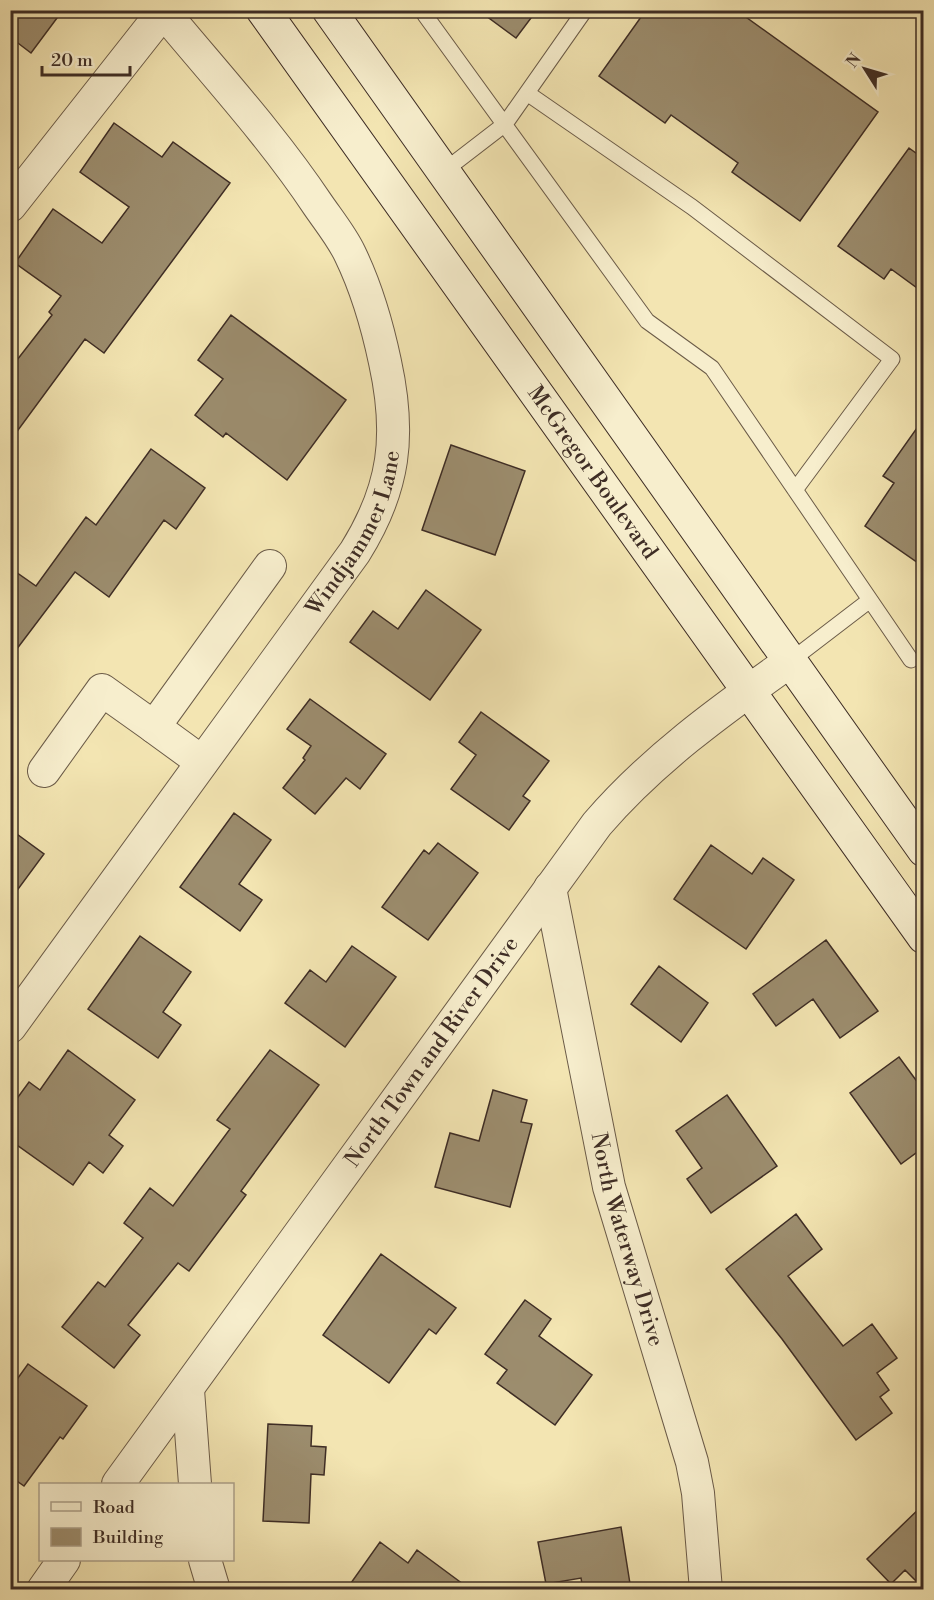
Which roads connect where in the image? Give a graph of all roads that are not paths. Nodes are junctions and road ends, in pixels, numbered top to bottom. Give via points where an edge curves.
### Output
1 (263, 10) edge
2 (329, 10) edge
3 (585, 10) edge
4 (163, 11) edge
5 (424, 15) dead end
6 (527, 93) junction
7 (506, 124) junction
8 (444, 171) junction
9 (10, 206) edge
10 (795, 490) junction
11 (270, 566) dead end
12 (870, 600) junction
13 (911, 660) dead end
14 (789, 662) junction
15 (747, 691) junction
16 (154, 727) junction
17 (202, 762) junction
18 (44, 771) dead end
19 (924, 850) edge
20 (549, 888) junction
21 (924, 937) edge
22 (10, 1027) edge
23 (188, 1390) junction
24 (119, 1483) edge
25 (195, 1483) edge
26 (63, 1561) edge
27 (205, 1561) edge
28 (43, 1590) edge
29 (214, 1590) edge
30 (706, 1590) edge

1 - 15 main road, McGregor Boulevard
2 - 8 main road
3 - 6 lane
4 - 9 street
4 - 17 street, Windjammer Lane via 290,162 349,251 376,320 395,417 386,491 372,524
5 - 7 lane
6 - 7 lane
6 - 10 lane via 692,207 892,359
7 - 8 lane
7 - 10 lane via 647,321 712,368
8 - 14 main road
10 - 12 lane
11 - 16 street
12 - 13 lane
12 - 14 lane
14 - 15 street, North Town and River Drive
14 - 19 main road
15 - 20 street, North Town and River Drive via 671,749 622,795
15 - 21 main road, McGregor Boulevard
16 - 17 street
16 - 18 street via 102,690
17 - 22 street, Windjammer Lane
20 - 23 street, North Town and River Drive
20 - 30 street, North Waterway Drive via 609,1187 692,1462
23 - 24 street, North Town and River Drive
23 - 25 street
26 - 28 street
27 - 29 street

